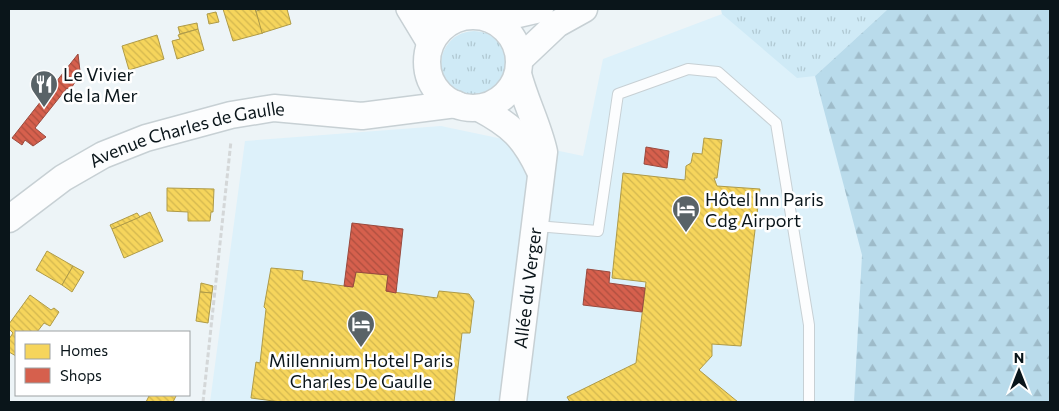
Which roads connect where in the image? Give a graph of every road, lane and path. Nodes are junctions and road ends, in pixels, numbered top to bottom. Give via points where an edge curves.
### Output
1 (407, 9) edge
2 (420, 9) edge
3 (540, 9) edge
4 (584, 9) edge
5 (493, 20) junction
6 (450, 22) junction
7 (428, 57) junction
8 (519, 67) junction
9 (467, 106) junction
10 (385, 113) junction
11 (231, 115) junction
12 (542, 174) junction
13 (10, 216) edge
14 (536, 226) junction
15 (203, 402) edge
16 (513, 402) edge
17 (809, 402) edge

1 - 7 street
2 - 6 street
3 - 5 street
4 - 8 street via 557,24
5 - 6 street via 470,16
5 - 8 street via 512,36
6 - 7 street via 439,31
7 - 9 street via 437,91
7 - 10 street via 408,95
8 - 9 street via 506,95 493,104
8 - 12 street, Allée du Verger via 525,101 540,134 544,152
9 - 10 street, Avenue Charles de Gaulle
9 - 12 street via 503,121 528,145
10 - 11 street, Avenue Charles de Gaulle via 337,116 274,108
11 - 13 street, Avenue Charles de Gaulle via 146,138 104,155 63,178
11 - 15 path via 231,148
12 - 14 street, Allée du Verger
14 - 16 street, Allée du Verger
14 - 17 lane via 598,231 618,94 688,69 718,72 776,123 809,325

